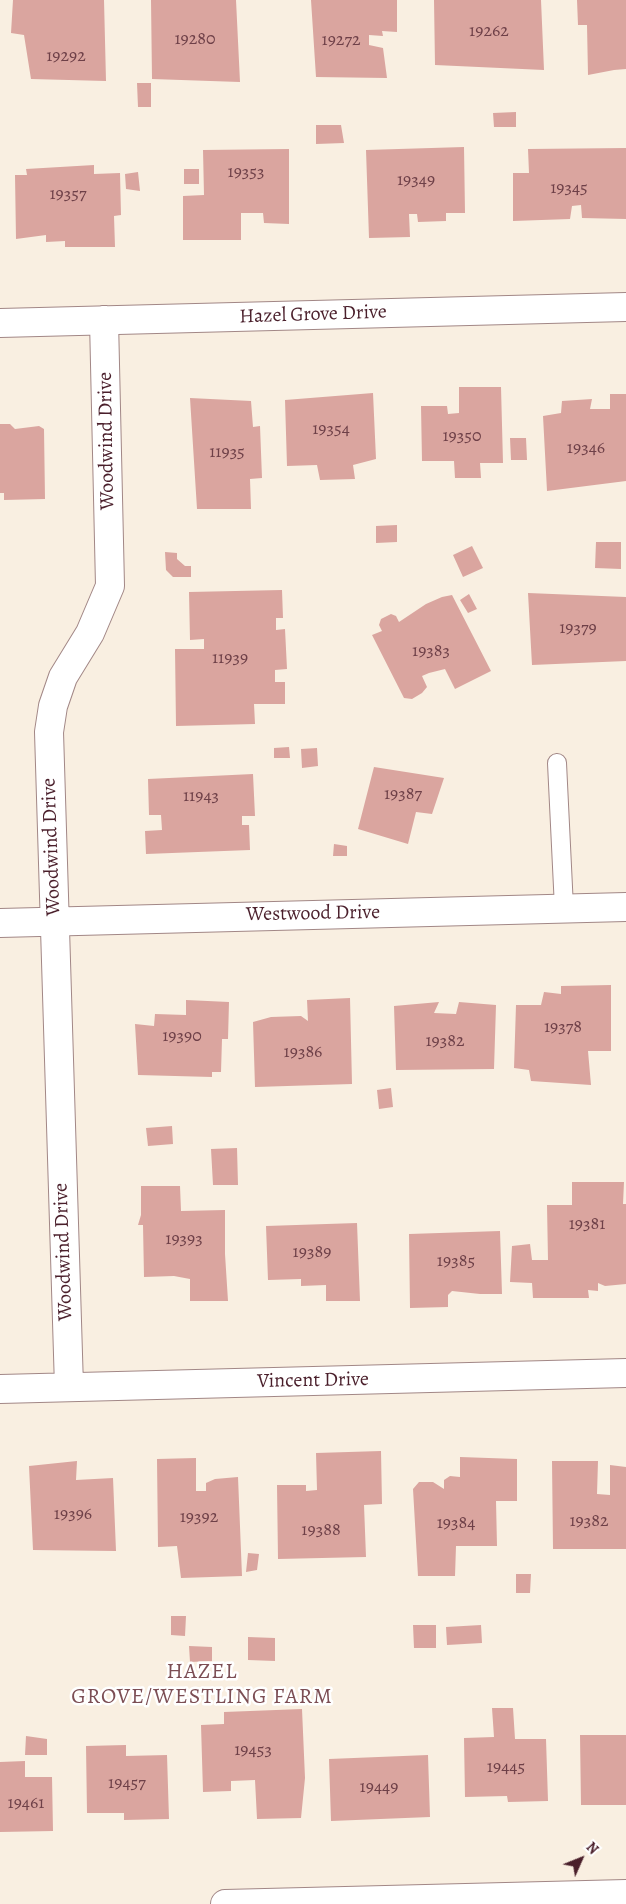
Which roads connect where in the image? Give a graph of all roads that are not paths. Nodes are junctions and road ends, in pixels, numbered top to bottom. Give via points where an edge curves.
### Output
1 (626, 307) edge
2 (104, 320) junction
3 (0, 323) edge
4 (557, 763) dead end
5 (626, 906) edge
6 (564, 908) junction
7 (54, 921) junction
8 (0, 923) edge
9 (626, 1373) edge
10 (69, 1387) junction
11 (0, 1389) edge
12 (626, 1894) edge
13 (225, 1904) edge

1 - 2 street, Hazel Grove Drive
2 - 3 street, Hazel Grove Drive
2 - 7 street, Woodwind Drive via 110,586 90,633 63,677 53,706 49,732
4 - 6 lane
5 - 6 street, Westwood Drive
6 - 7 street, Westwood Drive
7 - 8 street, Westwood Drive
7 - 10 street, Woodwind Drive
9 - 10 street, Vincent Drive
10 - 11 street, Vincent Drive
12 - 13 street

